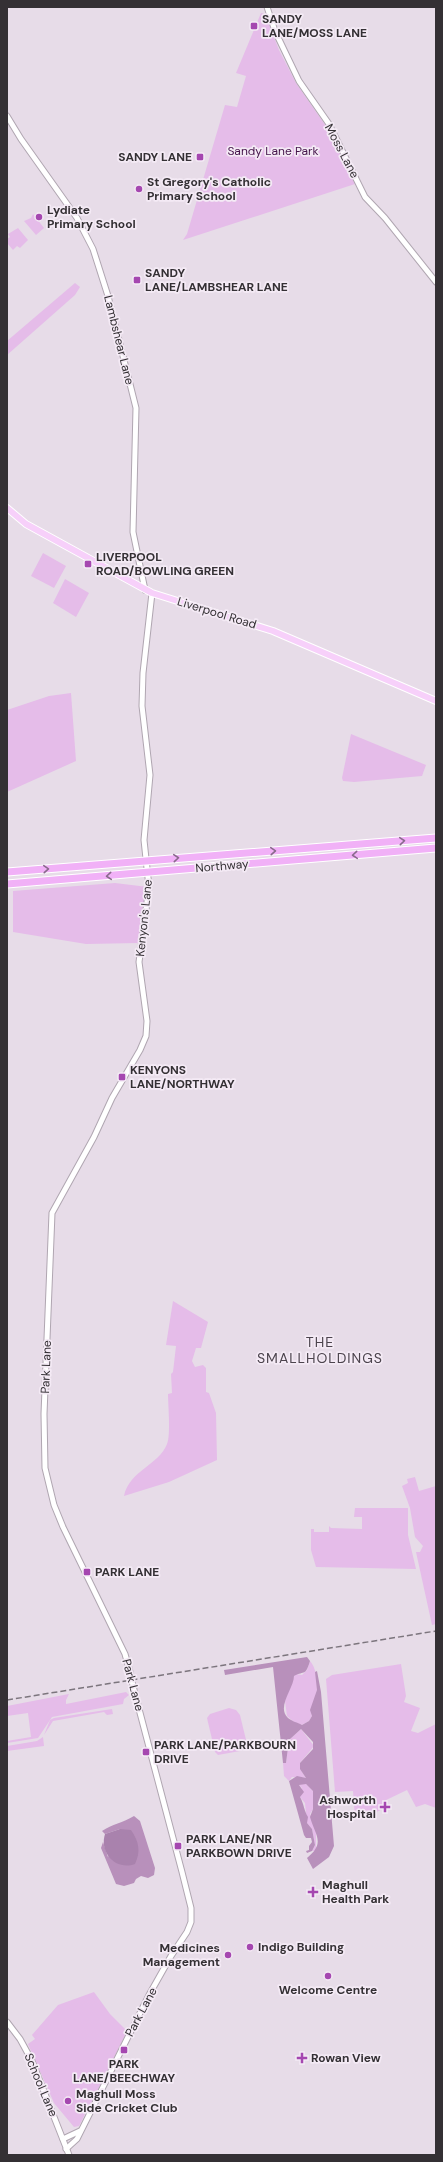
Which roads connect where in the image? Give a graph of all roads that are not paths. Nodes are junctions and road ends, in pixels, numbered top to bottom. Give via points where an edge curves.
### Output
1 (267, 7) edge
2 (7, 116) edge
3 (436, 282) edge
4 (7, 508) edge
5 (145, 590) junction
6 (152, 593) junction
7 (436, 701) edge
8 (436, 838) edge
9 (436, 848) edge
10 (147, 861) junction
11 (7, 872) edge
12 (148, 872) junction
13 (7, 884) edge
14 (50, 1221) joint
15 (7, 2022) edge
16 (80, 2131) junction
17 (63, 2139) junction
18 (68, 2153) edge

1 - 3 street, Moss Lane via 275,31 296,75 329,124 365,197
2 - 5 street, Lambshear Lane via 77,218 93,249 109,298 136,408 133,532
4 - 5 main road, Liverpool Road via 26,524
5 - 6 main road, Liverpool Road
6 - 7 main road, Liverpool Road via 273,631
6 - 10 street, Kenyon's Lane via 142,706 150,775 144,834
10 -> 8 highway, Northway
9 -> 12 highway, Northway
11 -> 10 highway, Northway
10 - 12 street, Kenyon's Lane
12 -> 13 highway, Northway
12 - 14 street, Kenyon's Lane via 149,892 139,962 147,1021 146,1036 75,1174 54,1207
14 - 16 street, Park Lane, bridge via 43,1435 47,1480 62,1527 122,1649 130,1672 191,1908 191,1922 187,1932 146,2002
15 - 17 street, School Lane via 32,2061
16 - 17 street
16 - 18 street, Park Lane
17 - 18 street, School Lane

